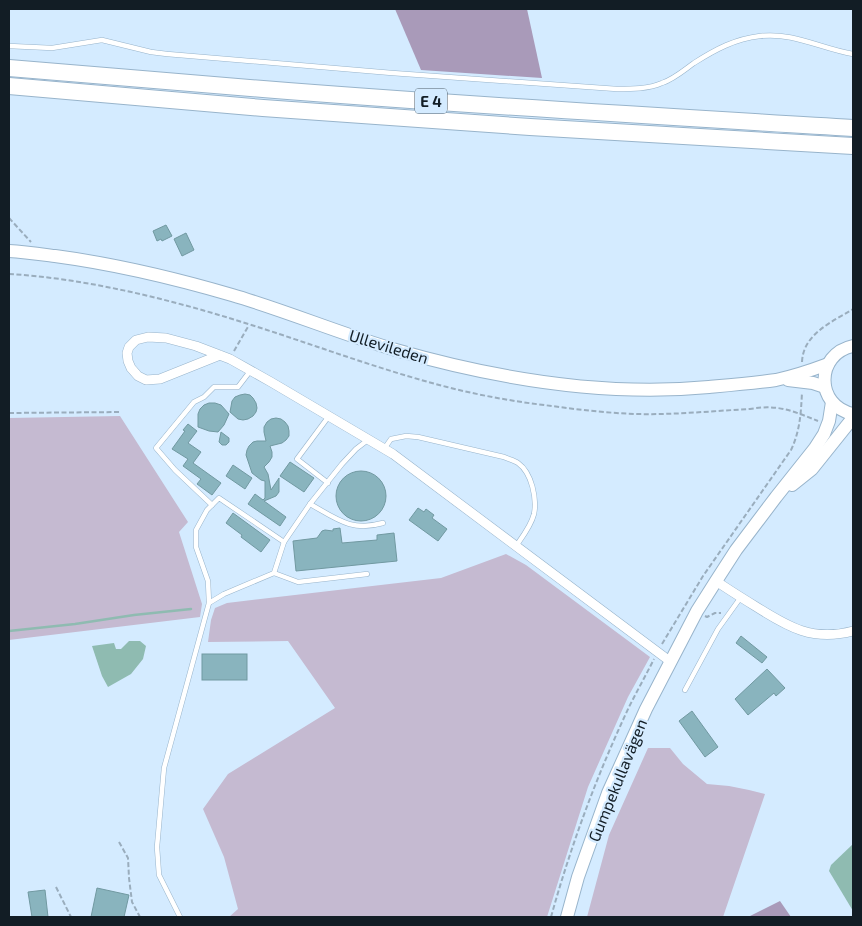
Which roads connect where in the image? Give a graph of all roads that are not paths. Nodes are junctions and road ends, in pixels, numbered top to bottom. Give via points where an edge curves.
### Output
1 (9, 46) edge
2 (853, 54) edge
3 (9, 68) edge
4 (9, 86) edge
5 (853, 128) edge
6 (853, 146) edge
7 (9, 250) edge
8 (853, 346) edge
9 (220, 355) junction
10 (828, 364) junction
11 (251, 370) junction
12 (778, 379) junction
13 (825, 388) junction
14 (832, 402) junction
15 (853, 414) edge
16 (329, 416) junction
17 (853, 418) edge
18 (369, 439) junction
19 (384, 449) junction
20 (328, 483) junction
21 (774, 500) junction
22 (310, 504) junction
23 (212, 505) junction
24 (383, 523) dead end
25 (284, 542) junction
26 (516, 546) junction
27 (274, 573) junction
28 (367, 574) dead end
29 (719, 583) junction
30 (741, 597) junction
31 (209, 603) junction
32 (853, 631) edge
33 (671, 662) junction
34 (685, 690) dead end
35 (180, 917) edge
36 (567, 917) edge

1 - 2 lane via 52,48 102,40 167,54 617,90 661,84 724,45 742,39 784,36
3 - 5 highway, E 4 via 244,88
4 - 6 highway, E 4 via 273,109
7 - 12 main road, Ullevileden via 121,267 187,282 395,349 511,378 635,390 688,389
8 - 10 main road via 837,353
9 - 9 street via 166,338 148,337 136,340 127,353 131,368 146,380 160,378
9 - 11 street
10 - 12 main road, Ullevileden
10 - 13 main road
11 - 16 street
11 - 23 lane via 238,387 214,387 204,398 194,402 156,448
12 - 13 main road, Ullevileden via 813,383
13 - 14 main road
14 - 15 main road
14 - 21 main road, Gumpekullavägen via 824,434
16 - 18 street
16 - 20 lane via 296,460
17 - 21 main road, Gumpekullavägen via 812,469
18 - 19 street
18 - 20 lane via 342,464
19 - 26 street
19 - 26 lane via 391,439 418,437 517,462 531,482 535,505 530,525
20 - 22 lane
21 - 29 main road, Gumpekullavägen via 742,554
22 - 24 lane via 342,522 359,526
22 - 25 lane
23 - 25 lane via 218,498
23 - 31 lane via 196,530 196,547 208,581
25 - 27 lane
26 - 33 street
27 - 28 lane via 298,582
27 - 31 lane
29 - 30 street
29 - 33 main road, Gumpekullavägen via 703,615
30 - 32 street via 799,631 828,635
30 - 34 lane via 718,629
31 - 35 lane via 164,768 157,847 159,875
33 - 36 main road, Gumpekullavägen via 608,793

